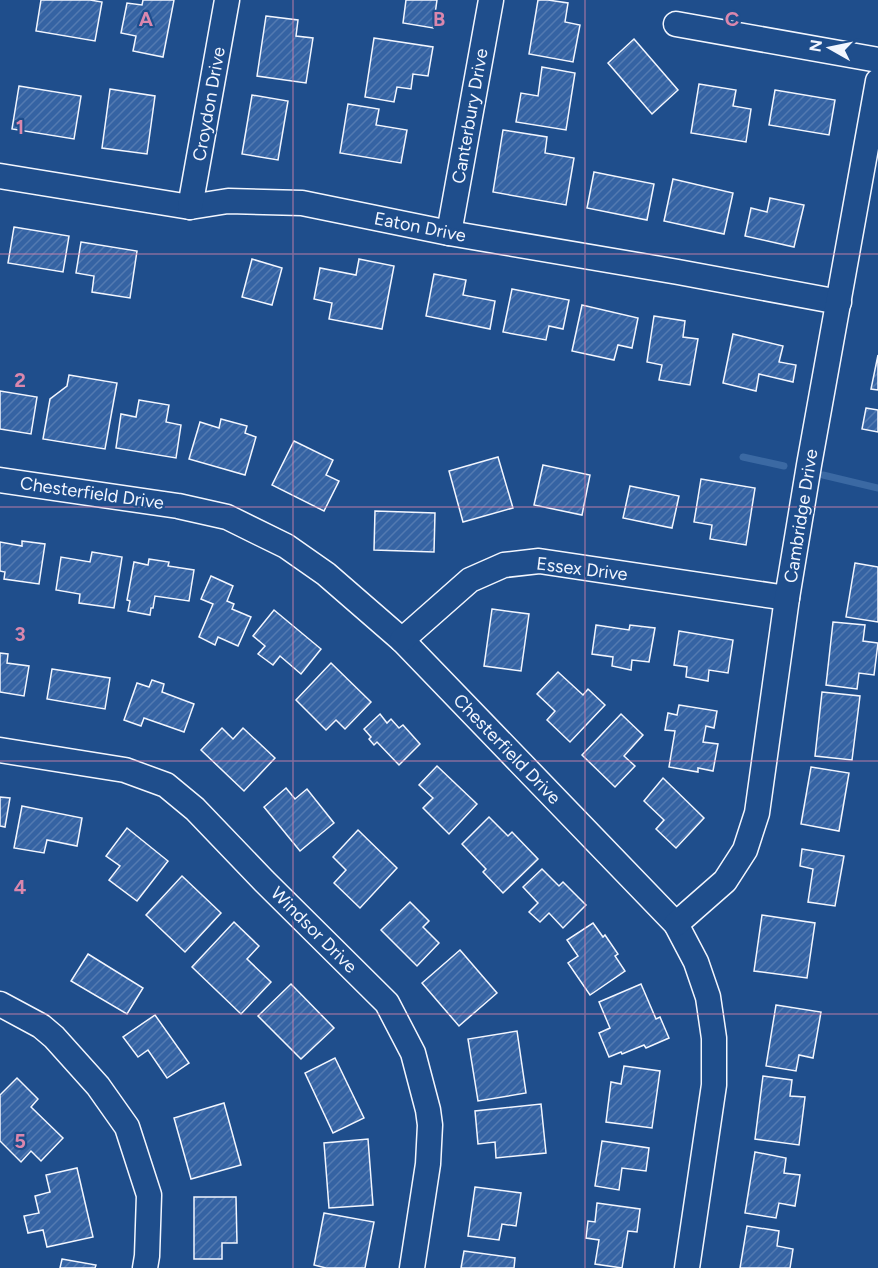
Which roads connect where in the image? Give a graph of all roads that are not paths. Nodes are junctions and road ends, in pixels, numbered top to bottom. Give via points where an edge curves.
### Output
1 (227, 0) edge
2 (491, 0) edge
3 (676, 24) dead end
4 (878, 60) edge
5 (878, 81) edge
6 (0, 176) edge
7 (190, 207) junction
8 (449, 233) junction
9 (839, 302) junction
10 (0, 480) edge
11 (787, 598) junction
12 (402, 640) junction
13 (0, 750) edge
14 (676, 924) junction
15 (0, 1004) edge
16 (145, 1268) edge
17 (412, 1268) edge
18 (687, 1268) edge

1 - 7 street, Croydon Drive
2 - 8 street, Canterbury Drive
3 - 4 street
5 - 9 street, Cambridge Drive
6 - 7 street, Eaton Drive
7 - 8 street, Eaton Drive via 228,201 302,203
8 - 9 street, Eaton Drive
9 - 11 street, Cambridge Drive
10 - 12 street, Chesterfield Drive via 178,506 227,518 302,557
11 - 12 street, Essex Drive via 539,561 504,565 470,580
11 - 14 street, Cambridge Drive via 757,813 745,850 725,881
12 - 14 street, Chesterfield Drive
13 - 17 street, Windsor Drive via 125,770 166,785 195,809 387,1003 413,1053 430,1125
14 - 18 street, Chesterfield Drive via 696,962 708,997 714,1038 714,1085
15 - 16 street via 54,1037 98,1086 127,1127 148,1195

